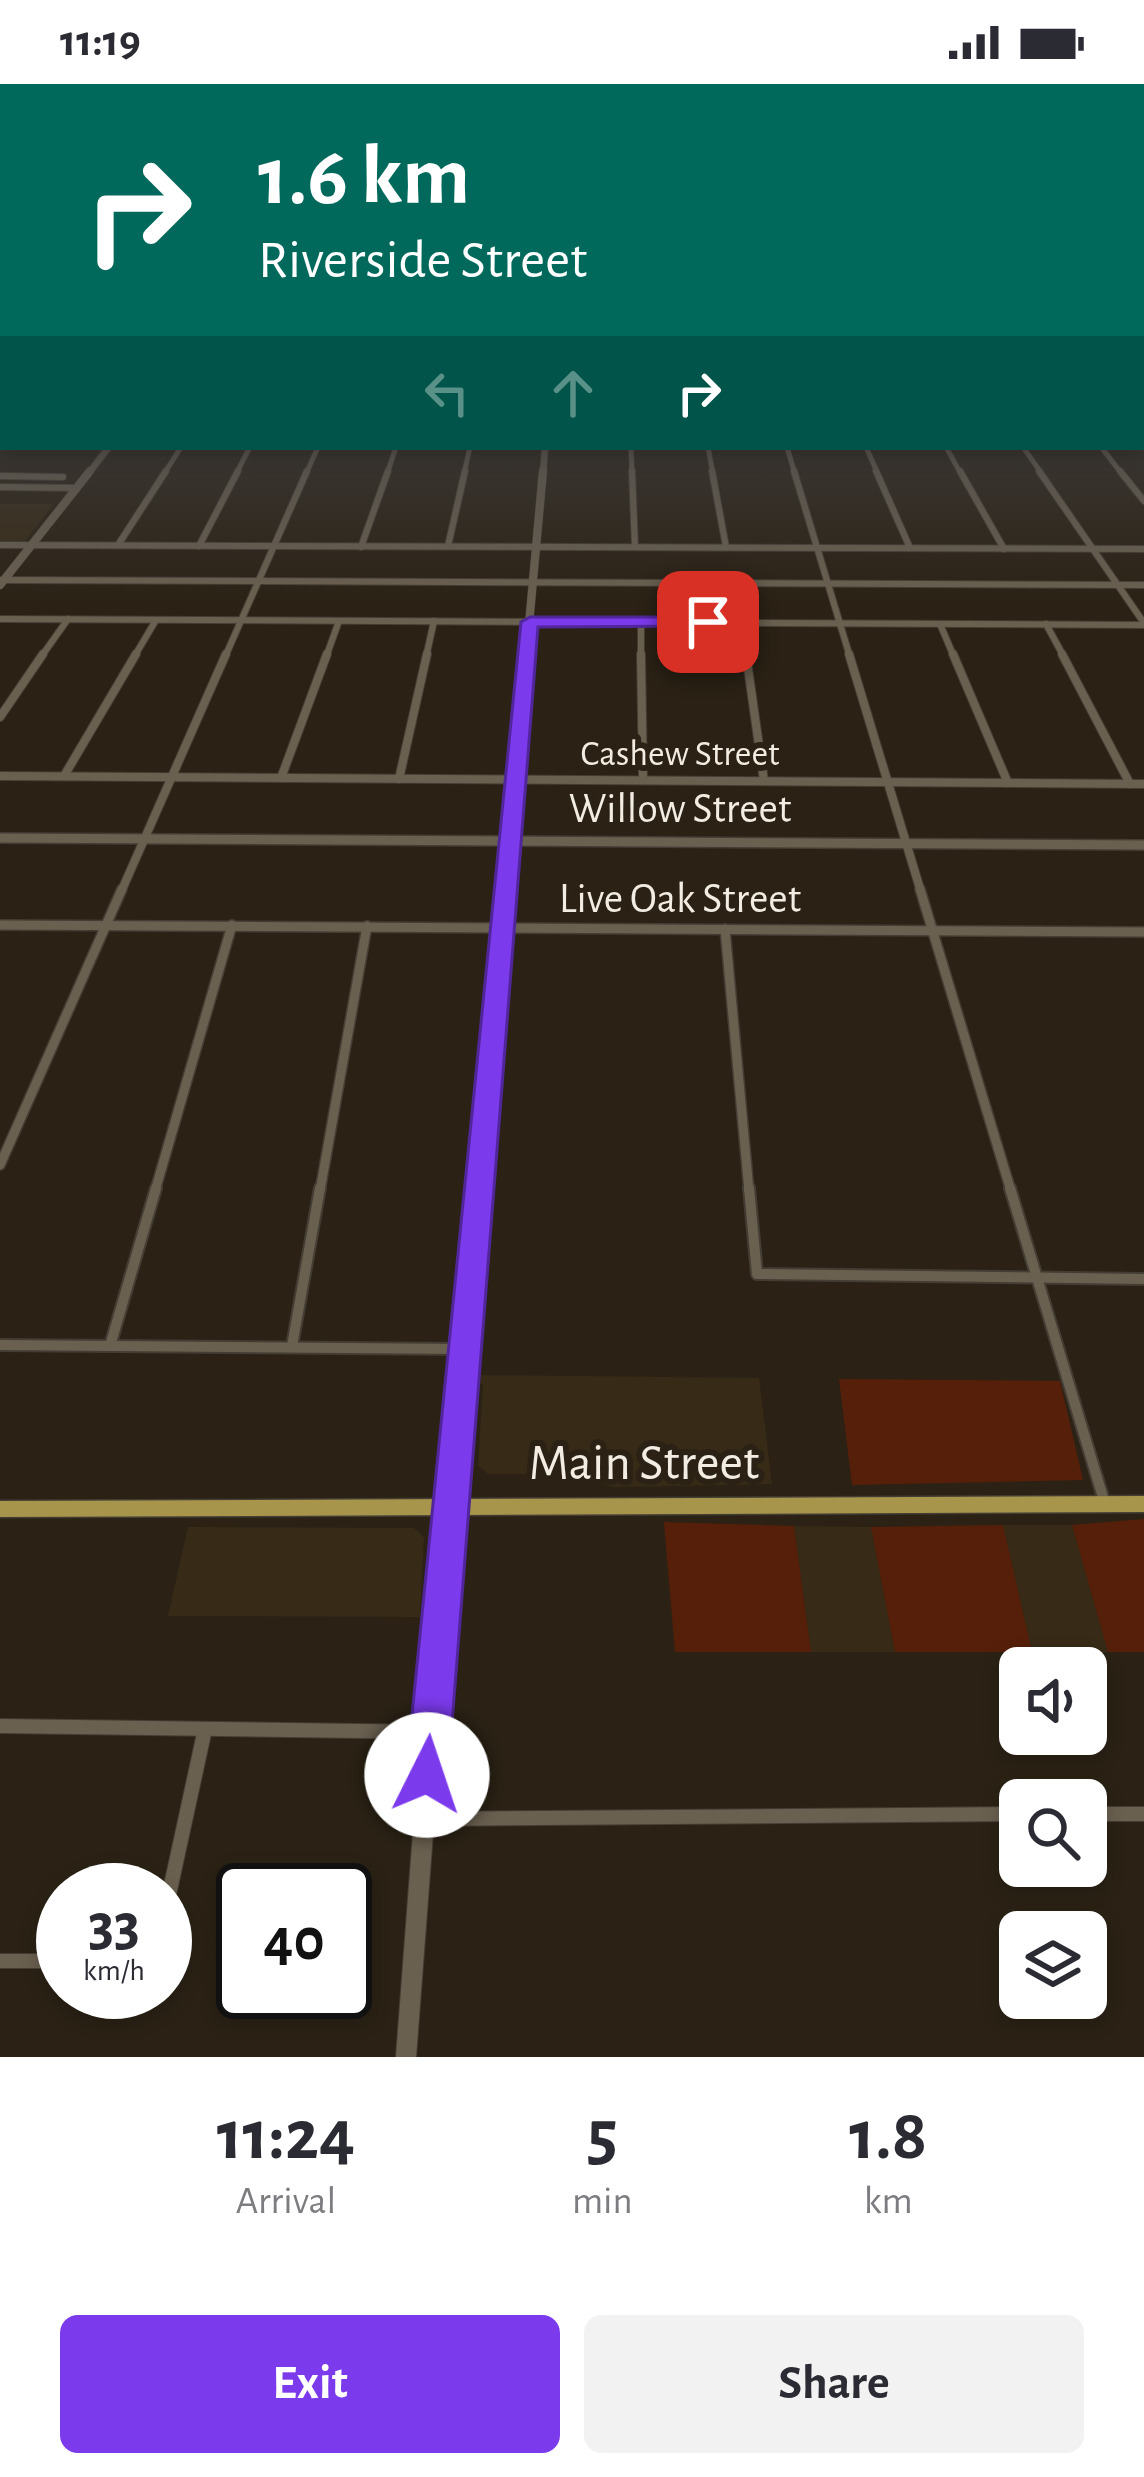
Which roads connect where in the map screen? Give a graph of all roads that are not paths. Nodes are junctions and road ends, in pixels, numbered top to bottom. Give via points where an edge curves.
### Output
1 (107, 450) edge
2 (179, 450) edge
3 (248, 450) edge
4 (317, 450) edge
5 (394, 450) edge
6 (469, 450) edge
7 (545, 450) edge
8 (631, 450) edge
9 (709, 450) edge
10 (788, 450) edge
11 (867, 450) edge
12 (948, 450) edge
13 (1025, 450) edge
14 (1103, 450) edge
15 (0, 476) edge
16 (63, 477) dead end
17 (0, 487) edge
18 (77, 488) junction
19 (1144, 501) edge
20 (0, 545) edge
21 (32, 545) junction
22 (118, 545) junction
23 (200, 546) junction
24 (278, 546) junction
25 (448, 546) junction
26 (362, 547) junction
27 (537, 547) junction
28 (817, 547) junction
29 (635, 548) junction
30 (726, 548) junction
31 (910, 548) junction
32 (1093, 548) junction
33 (1004, 549) junction
34 (1144, 549) edge
35 (1, 582) edge
36 (260, 582) junction
37 (534, 583) junction
38 (830, 584) junction
39 (1116, 585) junction
40 (1144, 585) edge
41 (0, 619) edge
42 (68, 620) junction
43 (156, 620) junction
44 (243, 620) junction
45 (339, 621) junction
46 (434, 621) junction
47 (530, 622) junction
48 (641, 622) junction
49 (741, 623) junction
50 (842, 623) junction
51 (940, 624) junction
52 (1046, 624) junction
53 (1144, 624) edge
54 (0, 717) edge
55 (0, 776) edge
56 (64, 776) junction
57 (175, 777) junction
58 (281, 778) junction
59 (399, 778) junction
60 (516, 779) junction
61 (644, 780) junction
62 (764, 781) junction
63 (891, 782) junction
64 (1008, 783) junction
65 (1130, 784) junction
66 (1144, 784) edge
67 (0, 838) edge
68 (147, 839) junction
69 (510, 841) junction
70 (908, 843) junction
71 (1144, 845) edge
72 (0, 925) edge
73 (108, 925) junction
74 (232, 925) junction
75 (367, 926) junction
76 (503, 928) junction
77 (725, 929) junction
78 (933, 930) junction
79 (1143, 934) edge
80 (0, 1165) edge
81 (1041, 1278) junction
82 (1144, 1279) edge
83 (0, 1345) edge
84 (110, 1346) junction
85 (292, 1346) junction
86 (463, 1349) junction
87 (1105, 1504) junction
88 (1144, 1504) edge
89 (448, 1506) junction
90 (0, 1509) edge
91 (0, 1726) edge
92 (205, 1730) junction
93 (430, 1732) junction
94 (999, 1814) edge
95 (1107, 1814) edge
96 (1144, 1814) edge
97 (424, 1819) junction
98 (176, 1863) edge
99 (0, 1961) edge
100 (36, 1961) edge
101 (406, 2057) edge

1 - 18 street
2 - 22 street
3 - 23 street
4 - 24 street
5 - 26 street
6 - 25 street
7 - 27 street
8 - 29 street
9 - 30 street
10 - 28 street
11 - 31 street
12 - 33 street
13 - 32 street
14 - 19 street
15 - 16 street
17 - 18 street
18 - 21 street
20 - 21 street
21 - 22 street
21 - 35 street
22 - 23 street
23 - 24 street
24 - 26 street
24 - 36 street
25 - 26 street
25 - 27 street
27 - 29 street
27 - 37 street
28 - 30 street
28 - 31 street
28 - 38 street
29 - 30 street
31 - 33 street
32 - 33 street
32 - 34 street
32 - 39 street
35 - 36 street
36 - 37 street
36 - 44 street
37 - 38 street
37 - 47 street
38 - 39 street
38 - 50 street
39 - 40 street
39 - 53 street
41 - 42 street
42 - 43 street
42 - 54 street
43 - 44 street
43 - 56 street
44 - 45 street
44 - 57 street
45 - 46 street
45 - 58 street
46 - 47 street
46 - 59 street
47 - 48 street
47 - 60 street
48 - 49 street
48 - 61 street
49 - 50 street
49 - 62 street
50 - 51 street
50 - 63 street
51 - 52 street
51 - 64 street
52 - 53 street
52 - 65 street
55 - 56 street, Cashew Street
56 - 57 street, Cashew Street
57 - 58 street, Cashew Street
57 - 68 street
58 - 59 street, Cashew Street
59 - 60 street, Cashew Street
60 - 61 street, Cashew Street
60 - 69 street
61 - 62 street, Cashew Street
62 - 63 street, Cashew Street
63 - 64 street, Cashew Street
63 - 70 street
64 - 65 street, Cashew Street
65 - 66 street, Cashew Street
67 - 68 street, Willow Street
68 - 69 street, Willow Street
68 - 73 street
69 - 70 street, Willow Street
69 - 76 street
70 - 71 street, Willow Street
70 - 78 street
72 - 73 street, Live Oak Street
73 - 74 street, Live Oak Street
73 - 80 street
74 - 75 street, Live Oak Street
74 - 84 street
75 - 76 street, Live Oak Street
75 - 85 street
76 - 77 street, Live Oak Street
76 - 86 street
77 - 78 street, Live Oak Street
77 - 81 street via 757,1274
78 - 79 street, Live Oak Street
78 - 81 street
81 - 82 street
81 - 87 street
83 - 84 street
84 - 85 street
85 - 86 street
86 - 89 street
87 - 88 main road, Main Street
87 - 89 main road, Main Street
89 - 90 main road, Main Street
89 - 93 street
91 - 92 street
92 - 93 street
92 - 98 street
93 - 97 street
94 - 97 street
95 - 96 street
97 - 101 street
99 - 100 street

